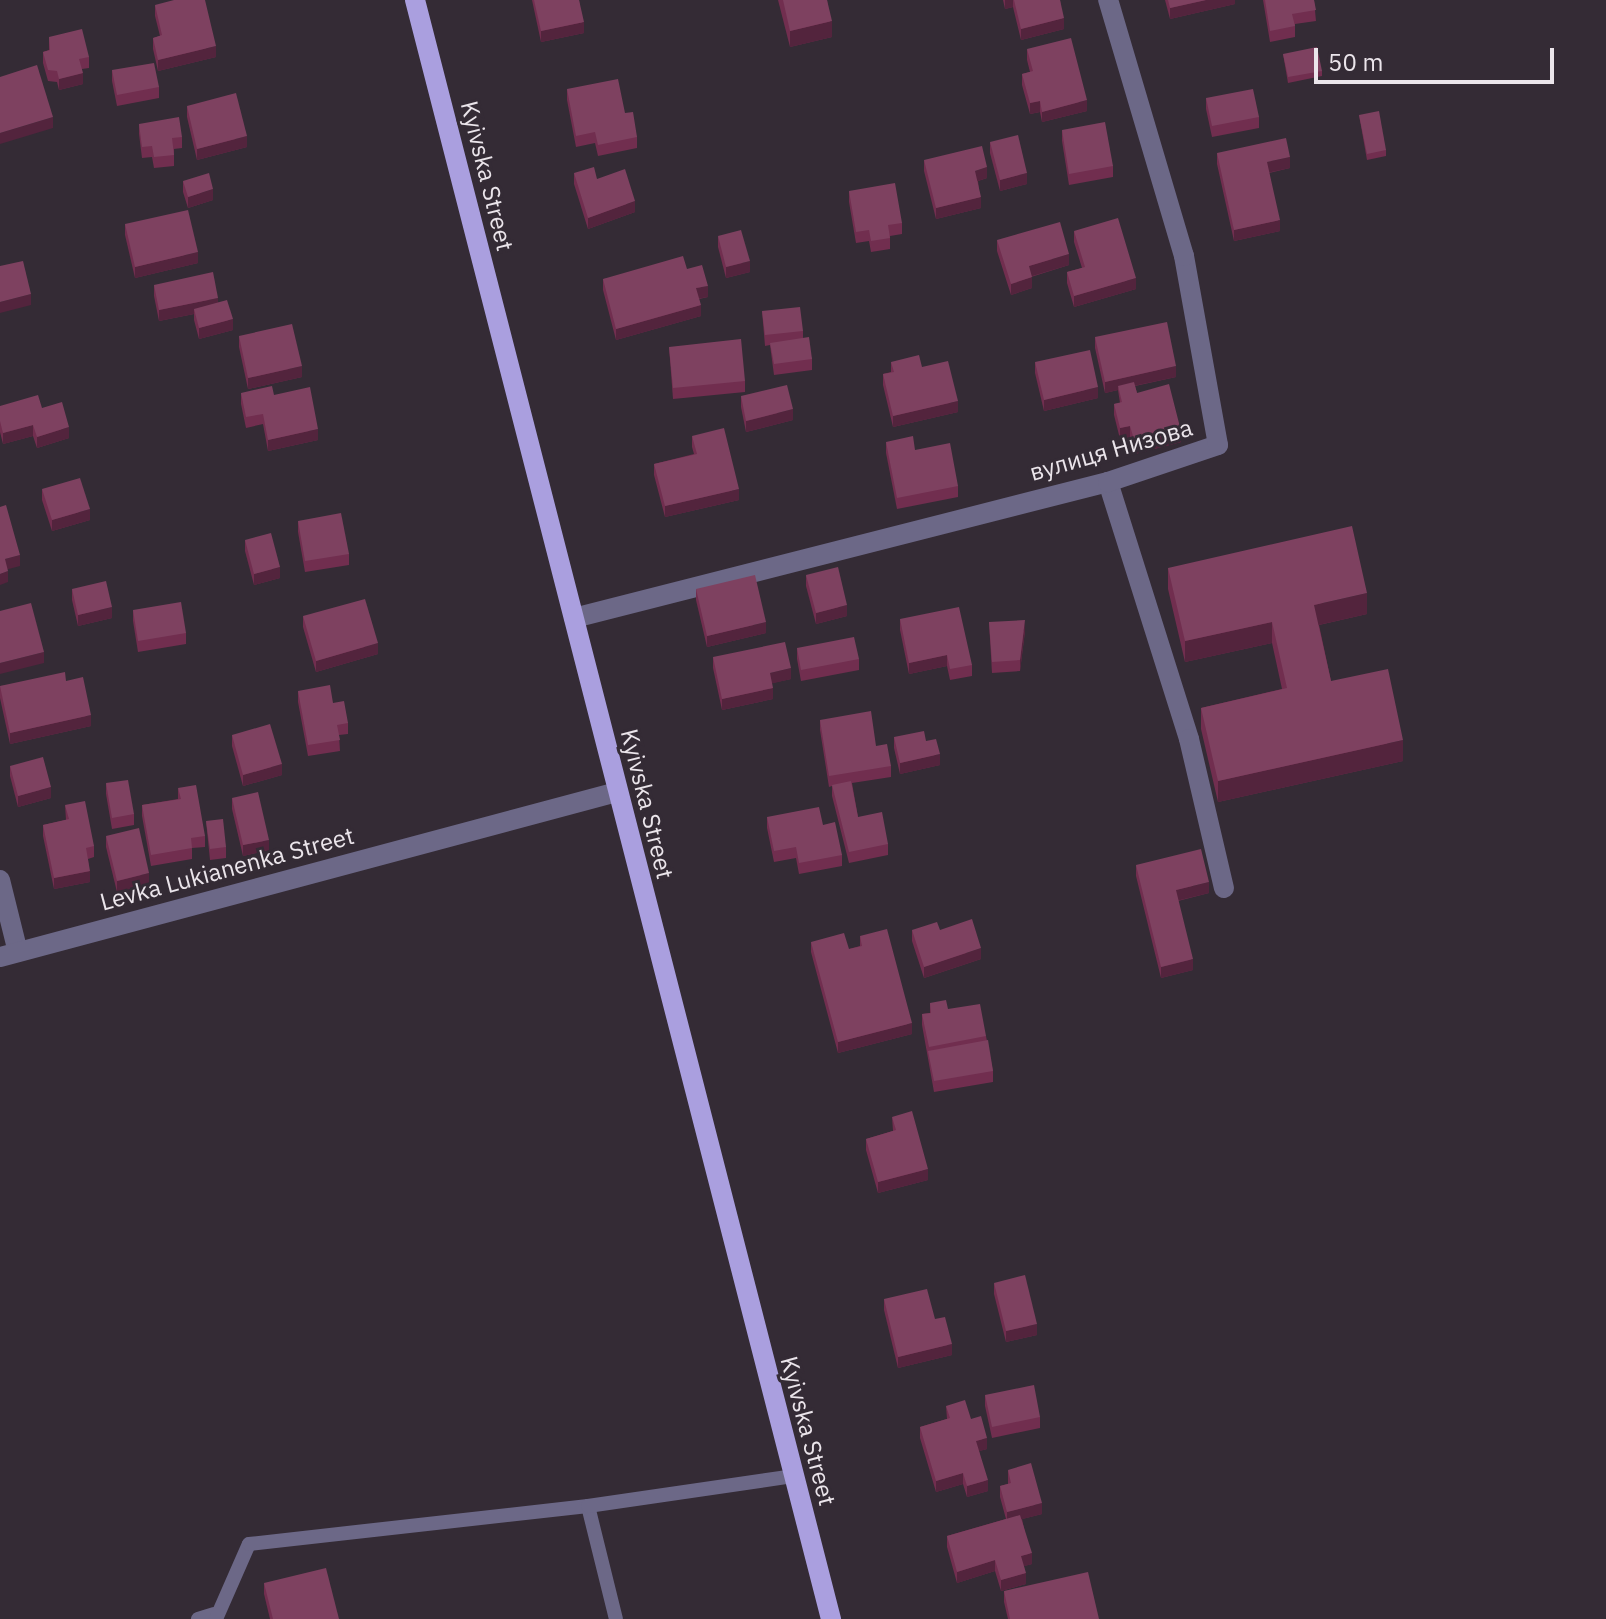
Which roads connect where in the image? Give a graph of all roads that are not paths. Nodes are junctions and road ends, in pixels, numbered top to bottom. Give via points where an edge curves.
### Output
1 (415, 0) edge
2 (1108, 0) edge
3 (1108, 482) junction
4 (574, 618) junction
5 (617, 792) junction
6 (0, 880) edge
7 (1224, 888) dead end
8 (9, 955) edge
9 (793, 1476) junction
10 (588, 1506) junction
11 (215, 1617) edge
12 (198, 1619) edge
13 (616, 1619) edge
14 (831, 1619) edge

1 - 4 main road, Kyivska Street
2 - 3 street, вулиця Низова via 1184,256 1218,445
3 - 4 street, вулиця Низова
3 - 7 street via 1189,739
4 - 5 main road, Kyivska Street
5 - 8 street, Levka Lukianenka Street
5 - 9 main road, Kyivska Street
6 - 8 street
9 - 10 lane
9 - 14 main road, Kyivska Street
10 - 11 lane via 249,1544
10 - 13 lane
11 - 12 lane

